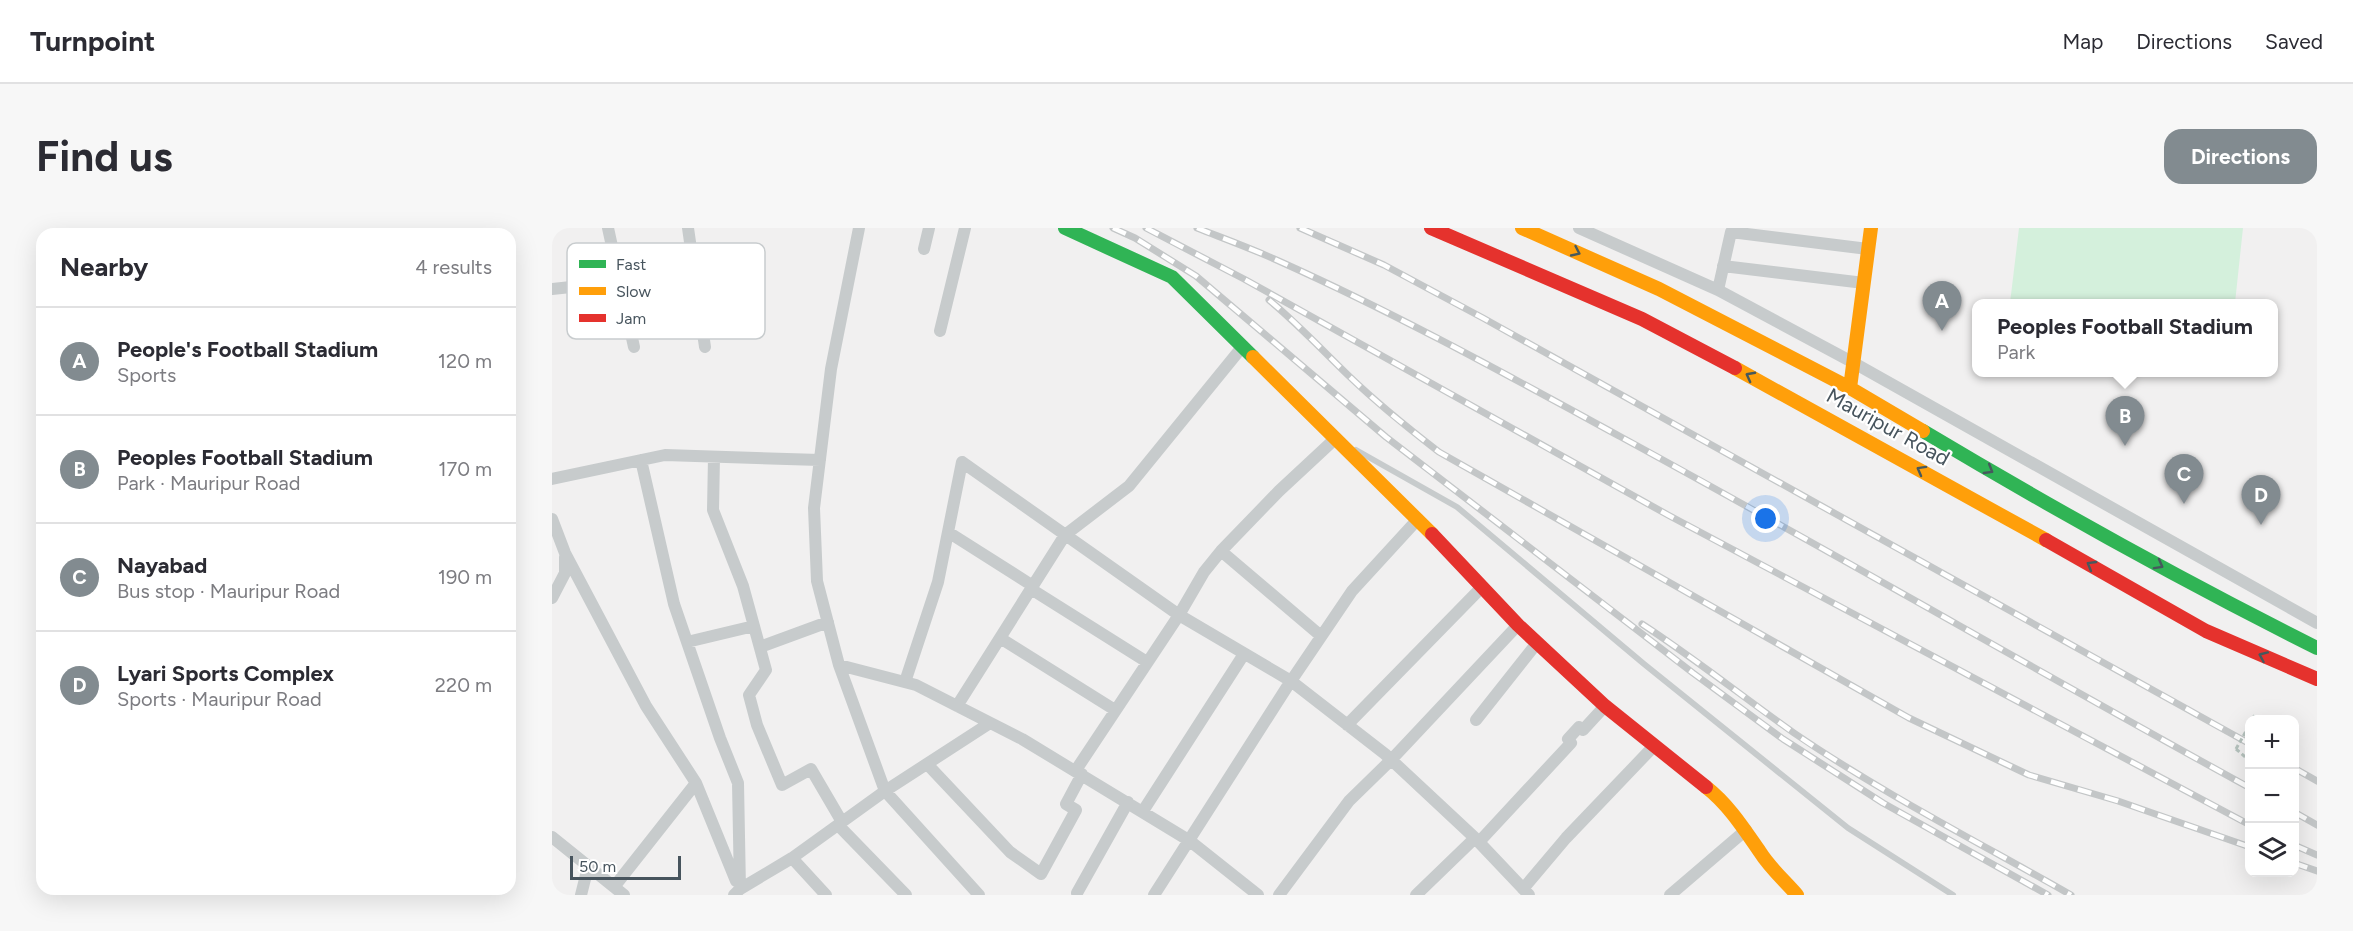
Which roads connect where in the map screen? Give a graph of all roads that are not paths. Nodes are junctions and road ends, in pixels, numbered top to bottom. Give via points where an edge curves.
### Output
1 (608, 228) edge
2 (688, 228) edge
3 (859, 228) edge
4 (929, 228) edge
5 (965, 228) edge
6 (1065, 228) edge
7 (1431, 228) edge
8 (1579, 228) edge
9 (1871, 228) edge
10 (1529, 229) edge
11 (611, 243) edge
12 (690, 243) edge
13 (924, 249) dead end
14 (1868, 249) junction
15 (1723, 266) junction
16 (1864, 283) junction
17 (567, 287) edge
18 (552, 289) edge
19 (1718, 290) junction
20 (940, 331) dead end
21 (632, 339) edge
22 (704, 339) edge
23 (705, 346) dead end
24 (1243, 346) junction
25 (634, 347) dead end
26 (1854, 363) junction
27 (1850, 388) junction
28 (1336, 438) junction
29 (714, 457) junction
30 (641, 460) junction
31 (820, 460) junction
32 (552, 478) edge
33 (552, 519) edge
34 (1418, 519) junction
35 (948, 532) junction
36 (1065, 535) junction
37 (1221, 551) junction
38 (565, 553) junction
39 (566, 573) junction
40 (552, 576) edge
41 (1032, 587) junction
42 (1482, 587) junction
43 (552, 598) edge
44 (1179, 615) junction
45 (828, 622) junction
46 (2317, 623) edge
47 (1518, 625) junction
48 (754, 626) junction
49 (1321, 636) junction
50 (1000, 638) junction
51 (687, 642) junction
52 (1538, 643) junction
53 (760, 647) junction
54 (2317, 648) edge
55 (1244, 654) junction
56 (1147, 662) junction
57 (839, 664) junction
58 (2317, 679) edge
59 (1291, 681) junction
60 (905, 682) junction
61 (957, 706) junction
62 (1605, 706) junction
63 (1115, 710) junction
64 (1476, 720) dead end
65 (990, 723) junction
66 (1347, 725) junction
67 (1653, 747) junction
68 (1391, 760) junction
69 (927, 764) junction
70 (1079, 772) junction
71 (696, 783) junction
72 (885, 791) junction
73 (1128, 802) junction
74 (1143, 811) junction
75 (840, 824) junction
76 (1746, 830) junction
77 (552, 837) edge
78 (1477, 840) junction
79 (1190, 841) junction
80 (792, 858) junction
81 (588, 867) junction
82 (619, 891) edge
83 (1526, 892) edge
84 (739, 893) edge
85 (1077, 893) dead end
86 (581, 895) edge
87 (826, 895) edge
88 (906, 895) edge
89 (979, 895) edge
90 (1154, 895) edge
91 (1258, 895) edge
92 (1279, 895) edge
93 (1416, 895) edge
94 (1670, 895) edge
95 (1797, 895) edge
96 (1953, 895) edge

1 - 11 street
2 - 12 street
3 - 31 street via 831,369
4 - 13 street
5 - 20 street
6 - 24 main road via 1172,278
58 -> 7 main road, Mauripur Road via 2206,631 2005,516 1642,319
8 - 19 street
9 - 14 main road
10 -> 27 main road, Mauripur Road via 1659,290
14 - 15 street via 1731,232
14 - 16 main road
15 - 16 street
15 - 19 street
16 - 26 main road
17 - 18 street
19 - 26 street
21 - 25 street
22 - 23 street
24 - 28 main road
24 - 36 street via 1129,486
26 - 27 main road
26 - 46 street
27 -> 54 main road, Mauripur Road via 2030,494 2221,600
28 - 34 main road
28 - 37 street
28 - 96 lane via 1457,507 1848,828
29 - 30 street via 665,455
29 - 31 street
29 - 48 street via 713,510
30 - 32 street
30 - 51 street via 674,604
31 - 45 street via 814,508 817,581
33 - 38 street
34 - 42 main road
34 - 49 street via 1352,591
35 - 36 street via 962,462
35 - 41 street
35 - 60 street via 938,582
36 - 41 street
36 - 44 street
37 - 44 street
37 - 49 street
38 - 39 street
38 - 71 street via 646,706
39 - 40 street
39 - 43 street
41 - 50 street
41 - 56 street
42 - 47 main road
42 - 66 street
44 - 55 street
44 - 56 street
45 - 53 street
45 - 57 street
47 - 52 main road
47 - 68 street
48 - 51 street
48 - 53 street
49 - 59 street
50 - 61 street
50 - 63 street
51 - 84 street via 738,783
52 - 62 main road
52 - 64 street
53 - 75 street via 766,670 749,695 782,784 811,769
55 - 59 street
55 - 74 street
56 - 63 street
57 - 60 street
57 - 72 street
59 - 66 street
59 - 79 street
60 - 61 street
61 - 65 street
62 - 67 main road
62 - 78 street via 1583,730 1579,727 1568,739 1571,742
63 - 70 street
65 - 69 street
65 - 70 street
66 - 68 street
67 - 76 main road via 1717,796
67 - 83 street via 1566,838
68 - 78 street
68 - 92 street via 1348,801
69 - 70 street via 1010,852 1041,874 1077,810 1066,804
69 - 72 street
70 - 73 street
71 - 82 street
71 - 84 street
72 - 75 street
72 - 89 street
73 - 74 street
73 - 85 street
74 - 79 street
75 - 80 street
75 - 88 street
76 - 94 street
76 - 95 main road via 1761,854
77 - 81 street
78 - 83 street
78 - 93 street
79 - 90 street
79 - 91 street
80 - 84 street
80 - 87 street
81 - 82 street
81 - 86 street

